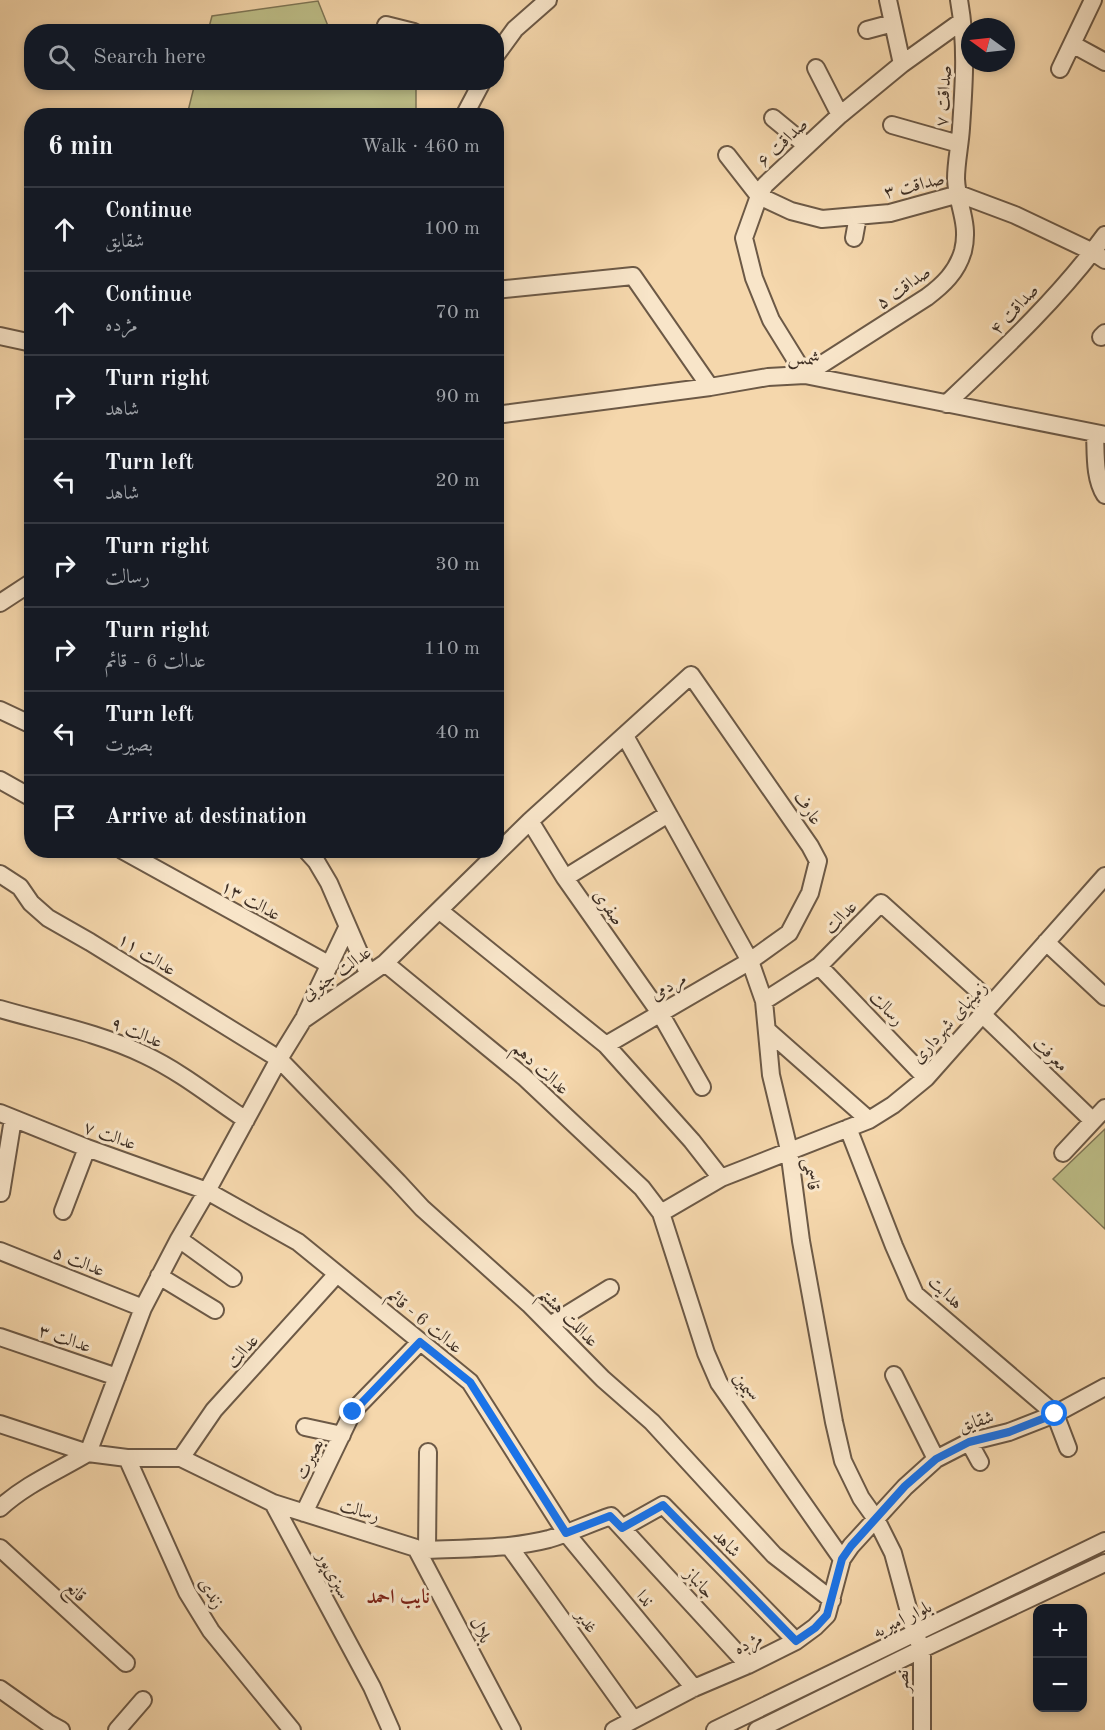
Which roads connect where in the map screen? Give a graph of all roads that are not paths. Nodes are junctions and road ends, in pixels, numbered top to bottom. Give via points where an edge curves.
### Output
1 (548, 0) edge
2 (888, 0) edge
3 (959, 0) edge
4 (1093, 0) edge
5 (962, 18) edge
6 (961, 22) edge
7 (893, 23) junction
8 (867, 30) dead end
9 (504, 43) edge
10 (1072, 44) junction
11 (1105, 62) edge
12 (902, 64) junction
13 (816, 68) dead end
14 (1060, 69) dead end
15 (964, 72) edge
16 (478, 90) edge
17 (468, 108) edge
18 (840, 115) junction
19 (772, 118) dead end
20 (892, 125) dead end
21 (959, 144) junction
22 (807, 146) junction
23 (727, 155) dead end
24 (959, 194) junction
25 (759, 196) junction
26 (858, 216) junction
27 (1105, 236) edge
28 (854, 238) dead end
29 (1099, 256) edge
30 (504, 289) edge
31 (0, 336) edge
32 (24, 341) edge
33 (805, 375) junction
34 (710, 387) junction
35 (946, 404) junction
36 (504, 414) edge
37 (1100, 434) edge
38 (1105, 495) edge
39 (24, 587) edge
40 (0, 603) edge
41 (691, 675) joint
42 (0, 710) edge
43 (24, 721) edge
44 (625, 736) junction
45 (0, 780) edge
46 (24, 794) edge
47 (668, 814) junction
48 (530, 821) junction
49 (504, 847) edge
50 (136, 858) edge
51 (313, 858) edge
52 (493, 858) edge
53 (0, 874) edge
54 (1105, 876) edge
55 (565, 878) junction
56 (440, 910) junction
57 (347, 928) junction
58 (1046, 942) junction
59 (750, 962) junction
60 (385, 963) junction
61 (330, 965) junction
62 (819, 966) junction
63 (368, 973) junction
64 (1105, 997) edge
65 (764, 1001) junction
66 (0, 1009) edge
67 (987, 1009) junction
68 (660, 1013) junction
69 (303, 1020) junction
70 (767, 1030) junction
71 (606, 1045) junction
72 (279, 1059) junction
73 (926, 1078) junction
74 (702, 1087) dead end
75 (1105, 1108) edge
76 (7, 1116) edge
77 (246, 1120) junction
78 (868, 1120) junction
79 (1093, 1121) junction
80 (848, 1128) junction
81 (87, 1148) junction
82 (789, 1150) junction
83 (1063, 1153) dead end
84 (721, 1178) junction
85 (207, 1191) junction
86 (1, 1193) edge
87 (63, 1210) dead end
88 (661, 1213) junction
89 (179, 1239) junction
90 (0, 1251) edge
91 (337, 1274) junction
92 (159, 1276) junction
93 (233, 1278) dead end
94 (610, 1288) dead end
95 (143, 1308) junction
96 (215, 1310) dead end
97 (550, 1325) junction
98 (0, 1337) edge
99 (420, 1342) junction
100 (894, 1375) dead end
101 (117, 1377) junction
102 (1105, 1387) edge
103 (1055, 1414) junction
104 (0, 1424) edge
105 (305, 1427) dead end
106 (342, 1435) junction
107 (969, 1442) junction
108 (1068, 1448) dead end
109 (428, 1452) dead end
110 (88, 1453) junction
111 (127, 1458) junction
112 (181, 1458) junction
113 (936, 1459) junction
114 (980, 1462) dead end
115 (273, 1503) junction
116 (0, 1508) edge
117 (304, 1513) junction
118 (876, 1519) junction
119 (622, 1528) junction
120 (566, 1533) junction
121 (1105, 1541) edge
122 (509, 1546) junction
123 (0, 1548) edge
124 (422, 1549) junction
125 (842, 1559) junction
126 (1104, 1566) edge
127 (832, 1600) junction
128 (796, 1641) junction
129 (918, 1641) junction
130 (126, 1663) dead end
131 (748, 1665) junction
132 (0, 1689) edge
133 (694, 1689) junction
134 (143, 1700) dead end
135 (633, 1719) junction
136 (790, 1723) edge
137 (61, 1730) edge
138 (117, 1730) edge
139 (292, 1730) edge
140 (391, 1730) edge
141 (512, 1730) edge
142 (614, 1730) edge
143 (716, 1730) edge
144 (757, 1730) edge
145 (922, 1730) edge

1 - 9 street
2 - 7 street
3 - 5 street, صداقت ۷
4 - 10 street
6 - 12 street, صداقت ۶
7 - 8 street
7 - 12 street
10 - 11 street
10 - 14 street
12 - 18 street, صداقت ۶
13 - 18 street
15 - 21 street, صداقت ۷
16 - 17 street
18 - 22 street, صداقت ۶
19 - 22 street
20 - 21 street
21 - 24 street, صداقت ۷
22 - 25 street, صداقت ۶ via 765,185
23 - 25 street
24 - 26 street, صداقت ۳ via 890,213
24 - 29 street, صداقت ۳ via 1015,215
24 - 33 street, صداقت ۵ via 966,227 963,250 949,277 927,297
25 - 26 street, صداقت ۳ via 791,211 822,219
25 - 33 street, صداقت ۶ via 744,238 754,278 771,320
26 - 28 street
27 - 29 street, صداقت ۴
29 - 35 street, صداقت ۴
30 - 34 street via 633,276
31 - 32 street
33 - 34 street, شمس
33 - 35 street, شمس
34 - 36 street, شمس
35 - 37 street, شمس
37 - 38 street via 1097,470
39 - 40 street
41 - 44 street, عدالت جنوبی
41 - 59 street, عارف via 818,861 810,893 789,933
42 - 43 street
44 - 47 street, قاسمی
44 - 48 street, عدالت جنوبی
45 - 46 street
47 - 55 street
47 - 59 street, قاسمی
48 - 49 street, عدالت جنوبی
48 - 55 street, صفری
50 - 61 street, عدالت ۱۳
51 - 57 street via 329,883
52 - 56 street, عدالت جنوبی
53 - 72 street, عدالت ۱۱ via 20,887 48,918
54 - 58 street, زمینهای شهرداری
55 - 68 street, صفری
56 - 60 street, عدالت جنوبی
56 - 71 street
57 - 61 street
57 - 63 street
58 - 64 street
58 - 67 street, زمینهای شهرداری
59 - 65 street, قاسمی
59 - 68 street, مردمی
60 - 63 street, عدالت جنوبی
60 - 88 street, عدالت دهم via 524,1077 642,1188
61 - 69 street
62 - 65 street, عدالت
62 - 67 street, عدالت via 881,903
62 - 73 street, رسالت
63 - 69 street, عدالت جنوبی
65 - 70 street, قاسمی
66 - 77 street, عدالت ۹ via 144,1054
67 - 73 street, زمینهای شهرداری
67 - 79 street, معرفت
68 - 71 street, مردمی
68 - 74 street, صفری
69 - 72 street, عدالت جنوبی
70 - 78 street
70 - 82 street, قاسمی via 771,1075
71 - 84 street
72 - 77 street, عدالت جنوبی
72 - 97 street, عداللت هشتم via 422,1208
73 - 78 street, زمینهای شهرداری via 894,1105
75 - 79 street
76 - 81 street, عدالت ۷
76 - 86 street
77 - 85 street, عدالت جنوبی
78 - 80 street, زمینهای شهرداری
79 - 83 street
80 - 82 street, زمینهای شهرداری
80 - 103 street, هدایت via 915,1294
81 - 85 street, عدالت ۷
81 - 87 street
82 - 84 street, زمینهای شهرداری
82 - 118 street, قاسمی via 801,1241 843,1461
84 - 88 street, زمینهای شهرداری
85 - 89 street, عدالت جنوبی
85 - 91 street, عدالت 6 - قائم via 298,1242
88 - 125 street, سیمین via 719,1383
89 - 92 street, عدالت جنوبی
89 - 93 street
90 - 95 street, عدالت ۵
91 - 99 street, عدالت 6 - قائم
91 - 112 street, عدالت via 214,1410
92 - 95 street, عدالت جنوبی
92 - 96 street
94 - 97 street
95 - 101 street, عدالت جنوبی
97 - 127 street, عداللت هشتم via 652,1422 774,1555
98 - 101 street, عدالت ۳
99 - 106 street, بصیرت via 353,1412
99 - 120 street, عدالت 6 - قائم via 470,1382
100 - 113 street
101 - 110 street, عدالت جنوبی
102 - 103 street, شقایق
103 - 107 street, شقایق
103 - 108 street
104 - 110 street, رسالت
105 - 106 street
106 - 117 street, بصیرت
107 - 113 street, شقایق
107 - 114 street
109 - 124 street
110 - 111 street, رسالت
110 - 116 street via 16,1493
111 - 112 street, رسالت
111 - 139 street, زندی via 187,1592 211,1631
112 - 115 street, رسالت
113 - 118 street, شقایق
115 - 117 street, رسالت
115 - 140 street, سبزی‌پور
117 - 124 street, رسالت
118 - 125 street, مژده
118 - 129 street, قاسمی via 893,1553
119 - 120 street, رسالت via 610,1516
119 - 128 street, شاهد via 663,1505
119 - 131 street, جانباز
120 - 122 street, رسالت
120 - 133 street, ندا
121 - 129 street, بلوار امیریه
122 - 124 street, رسالت
122 - 135 street, غدیر
123 - 130 street, قانع
124 - 141 street, بلال
125 - 127 street, مژده
126 - 129 street, بلوار امیریه
127 - 128 street, مژده via 823,1620
128 - 131 street, مژده
129 - 136 street, بلوار امیریه
129 - 143 street, بلوار امیریه
129 - 145 street, نصر
131 - 133 street, مژده
132 - 137 street
133 - 135 street, مژده
134 - 138 street
135 - 142 street, مژده
136 - 144 street, بلوار امیریه

